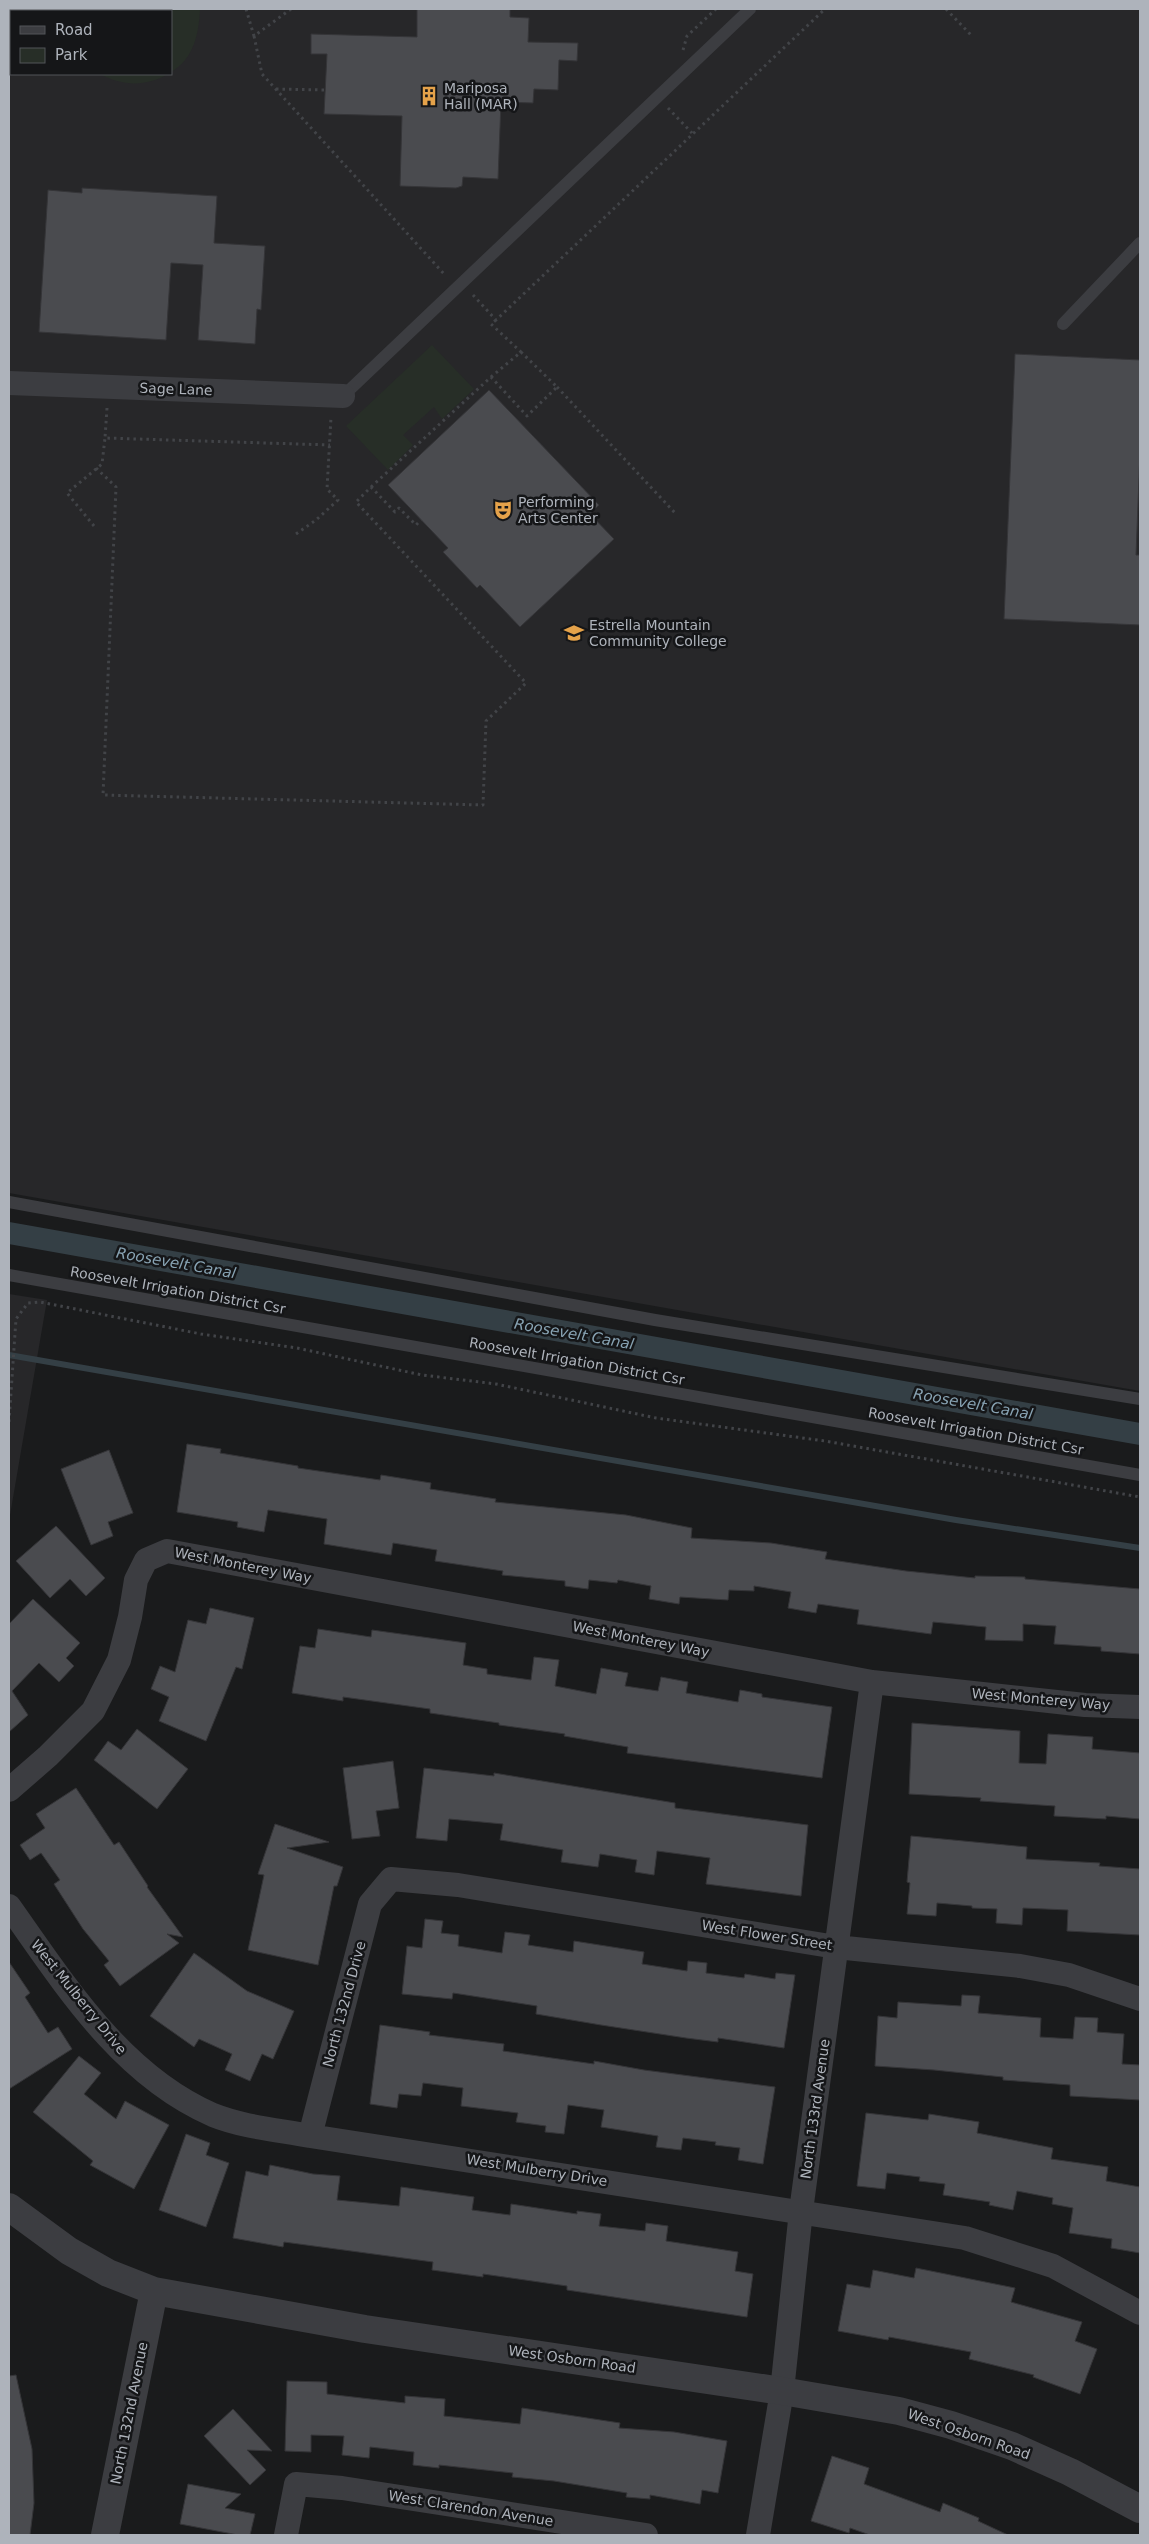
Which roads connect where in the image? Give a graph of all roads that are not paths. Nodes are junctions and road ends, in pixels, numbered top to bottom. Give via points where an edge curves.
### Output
1 (750, 9) edge
2 (1140, 244) edge
3 (1063, 324) dead end
4 (9, 382) edge
5 (338, 396) joint
6 (9, 1202) edge
7 (9, 1275) edge
8 (1140, 1399) edge
9 (1140, 1475) edge
10 (872, 1682) junction
11 (1140, 1707) edge
12 (9, 1790) edge
13 (391, 1879) joint
14 (9, 1906) edge
15 (836, 1947) junction
16 (1140, 1999) edge
17 (310, 2136) junction
18 (9, 2206) edge
19 (801, 2211) junction
20 (154, 2291) junction
21 (1140, 2313) edge
22 (782, 2391) junction
23 (1140, 2509) edge
24 (105, 2535) edge
25 (286, 2535) edge
26 (646, 2535) edge
27 (758, 2535) edge

1 - 5 lane
2 - 3 lane
4 - 5 street, Sage Lane
6 - 8 lane via 655,1320
7 - 9 lane, Roosevelt Irrigation District Csr
10 - 11 street, West Monterey Way via 1085,1705
10 - 12 street, West Monterey Way via 167,1551 146,1560 136,1580 119,1660 94,1710
10 - 15 street, North 133rd Avenue
13 - 15 street, West Flower Street via 458,1885
13 - 17 street, North 132nd Drive via 370,1904
14 - 17 street, West Mulberry Drive via 56,1972 116,2046 154,2082 214,2115
15 - 16 street, West Flower Street via 1020,1966 1070,1975
15 - 19 street, North 133rd Avenue
17 - 19 street, West Mulberry Drive
18 - 20 street, West Osborn Road via 69,2252 108,2273
19 - 21 street, West Mulberry Drive via 965,2238 1010,2251 1054,2266
19 - 22 street, North 133rd Avenue
20 - 22 street, West Osborn Road via 365,2329
20 - 24 street, North 132nd Avenue
22 - 23 street, West Osborn Road via 890,2409 950,2425 1012,2446
22 - 27 street, North 133rd Avenue
25 - 26 street, West Clarendon Avenue via 296,2484 342,2488

